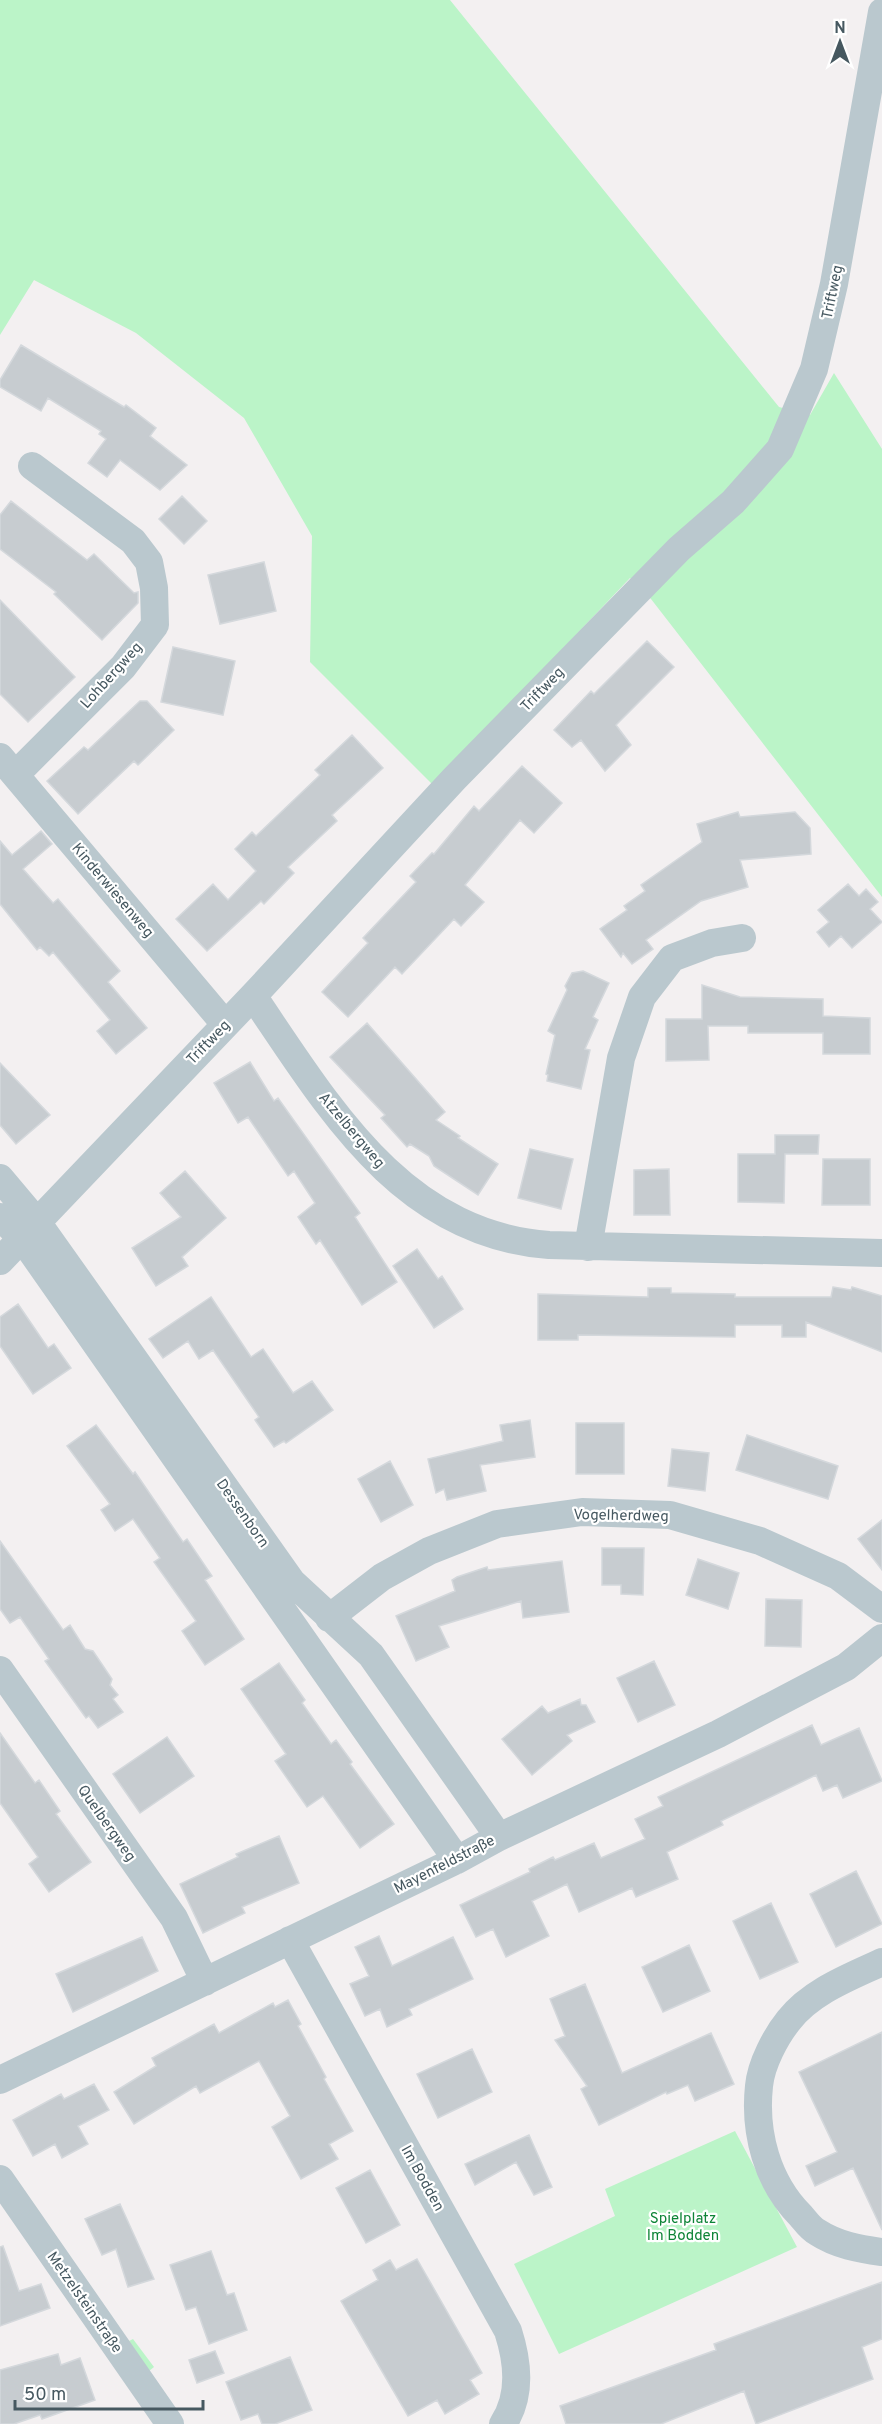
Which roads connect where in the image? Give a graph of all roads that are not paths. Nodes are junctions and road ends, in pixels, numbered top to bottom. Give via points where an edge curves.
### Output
1 (882, 12) edge
2 (32, 466) dead end
3 (8, 766) edge
4 (742, 938) dead end
5 (253, 996) junction
6 (225, 1024) junction
7 (0, 1178) edge
8 (0, 1217) edge
9 (30, 1230) junction
10 (588, 1247) junction
11 (882, 1253) edge
12 (0, 1261) edge
13 (882, 1609) edge
14 (329, 1618) junction
15 (882, 1638) edge
16 (0, 1670) edge
17 (500, 1836) junction
18 (457, 1860) junction
19 (290, 1940) junction
20 (882, 1962) edge
21 (205, 1982) junction
22 (0, 2080) edge
23 (0, 2179) edge
24 (882, 2252) edge
25 (170, 2424) edge
26 (503, 2424) edge

1 - 5 street, Triftweg via 834,284 814,369 780,449 733,502 679,549 454,779
2 - 3 street, Lohbergweg via 133,541 148,562 154,588 154,625 123,667
3 - 6 street, Kinderwiesenweg
4 - 10 street via 712,943 672,958 642,997 621,1058
5 - 6 street, Triftweg
5 - 10 street, Atzelbergweg via 326,1103 376,1162 410,1191 451,1218 480,1231 528,1244
6 - 9 street, Triftweg
7 - 9 street, Dessenborn
8 - 9 street, Dessenborn
9 - 12 street, Triftweg
9 - 14 street, Dessenborn via 292,1582
9 - 18 street, Dessenborn
10 - 11 street, Atzelbergweg
13 - 14 street, Vogelherdweg via 838,1576 760,1541 670,1515 582,1512 497,1524 429,1551 382,1577
14 - 17 street, Dessenborn via 371,1655
15 - 17 street, Mayenfeldstraße via 846,1667 718,1734
16 - 21 street, Quelbergweg via 174,1918
17 - 18 street, Mayenfeldstraße
18 - 19 street, Mayenfeldstraße
19 - 21 street, Mayenfeldstraße
19 - 26 street, Im Bodden via 508,2331 515,2352 517,2385 510,2414
20 - 24 street via 819,1993 790,2019 771,2050 759,2084 758,2119 770,2170 790,2205 816,2232 849,2247
21 - 22 street, Mayenfeldstraße
23 - 25 street, Metzelsteinstraße

